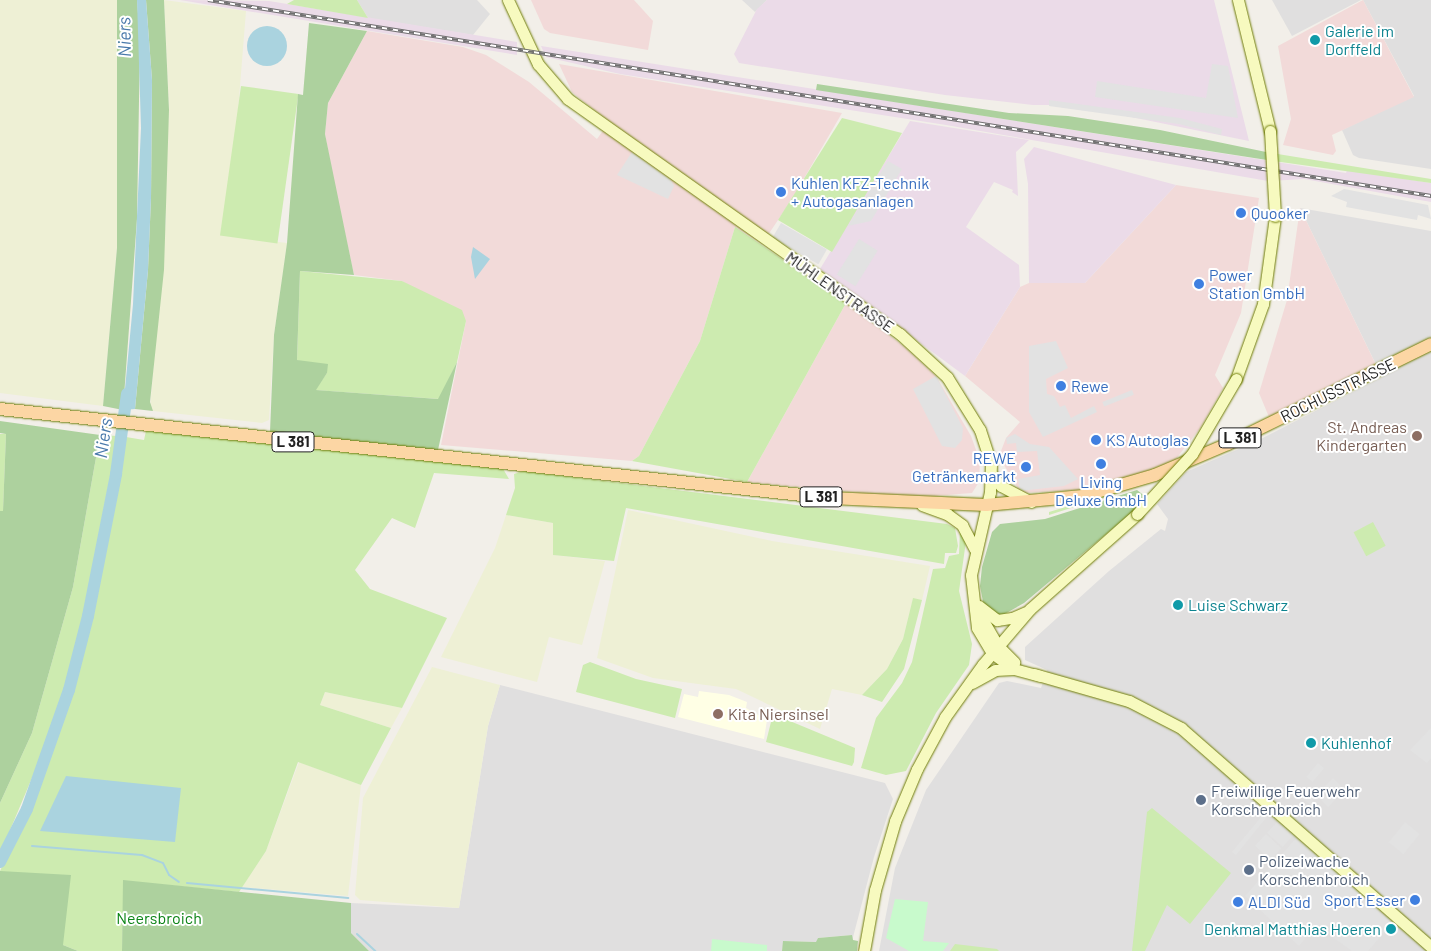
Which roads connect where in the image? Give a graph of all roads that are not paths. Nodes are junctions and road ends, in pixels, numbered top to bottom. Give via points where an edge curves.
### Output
1 (508, 0) edge
2 (1238, 0) edge
3 (1431, 344) edge
4 (0, 409) edge
5 (992, 475) junction
6 (1031, 502) junction
7 (922, 505) junction
8 (986, 505) junction
9 (975, 549) junction
10 (972, 597) junction
11 (1030, 609) junction
12 (995, 650) junction
13 (1014, 668) junction
14 (1040, 676) junction
15 (966, 687) junction
16 (1431, 946) edge
17 (864, 951) edge

1 - 5 main road, MÜHLENSTRASSE via 542,70 582,110 921,351 947,377 980,430 988,449
2 - 11 main road, bridge via 1270,131 1275,216 1263,304 1236,379 1192,454 1137,514
3 - 6 main road, ROCHUSSTRASSE / L 381 via 1170,470 1092,494
4 - 7 main road, L 381 via 830,498
5 - 6 main road via 1001,486
5 - 8 main road, MÜHLENSTRASSE
6 - 8 main road, ROCHUSSTRASSE / L 381
7 - 8 main road, L 381
7 - 9 main road via 947,514 962,525
8 - 9 main road, MÜHLENSTRASSE
9 - 10 main road, MÜHLENSTRASSE
10 - 11 main road via 985,614 997,620 1012,618
10 - 12 main road, MÜHLENSTRASSE via 977,628
11 - 12 main road
12 - 13 main road
12 - 14 main road
12 - 15 main road
13 - 14 main road
13 - 15 main road via 992,671
14 - 16 main road via 1129,701 1176,724 1242,778
15 - 17 main road via 928,748 900,807 881,866

